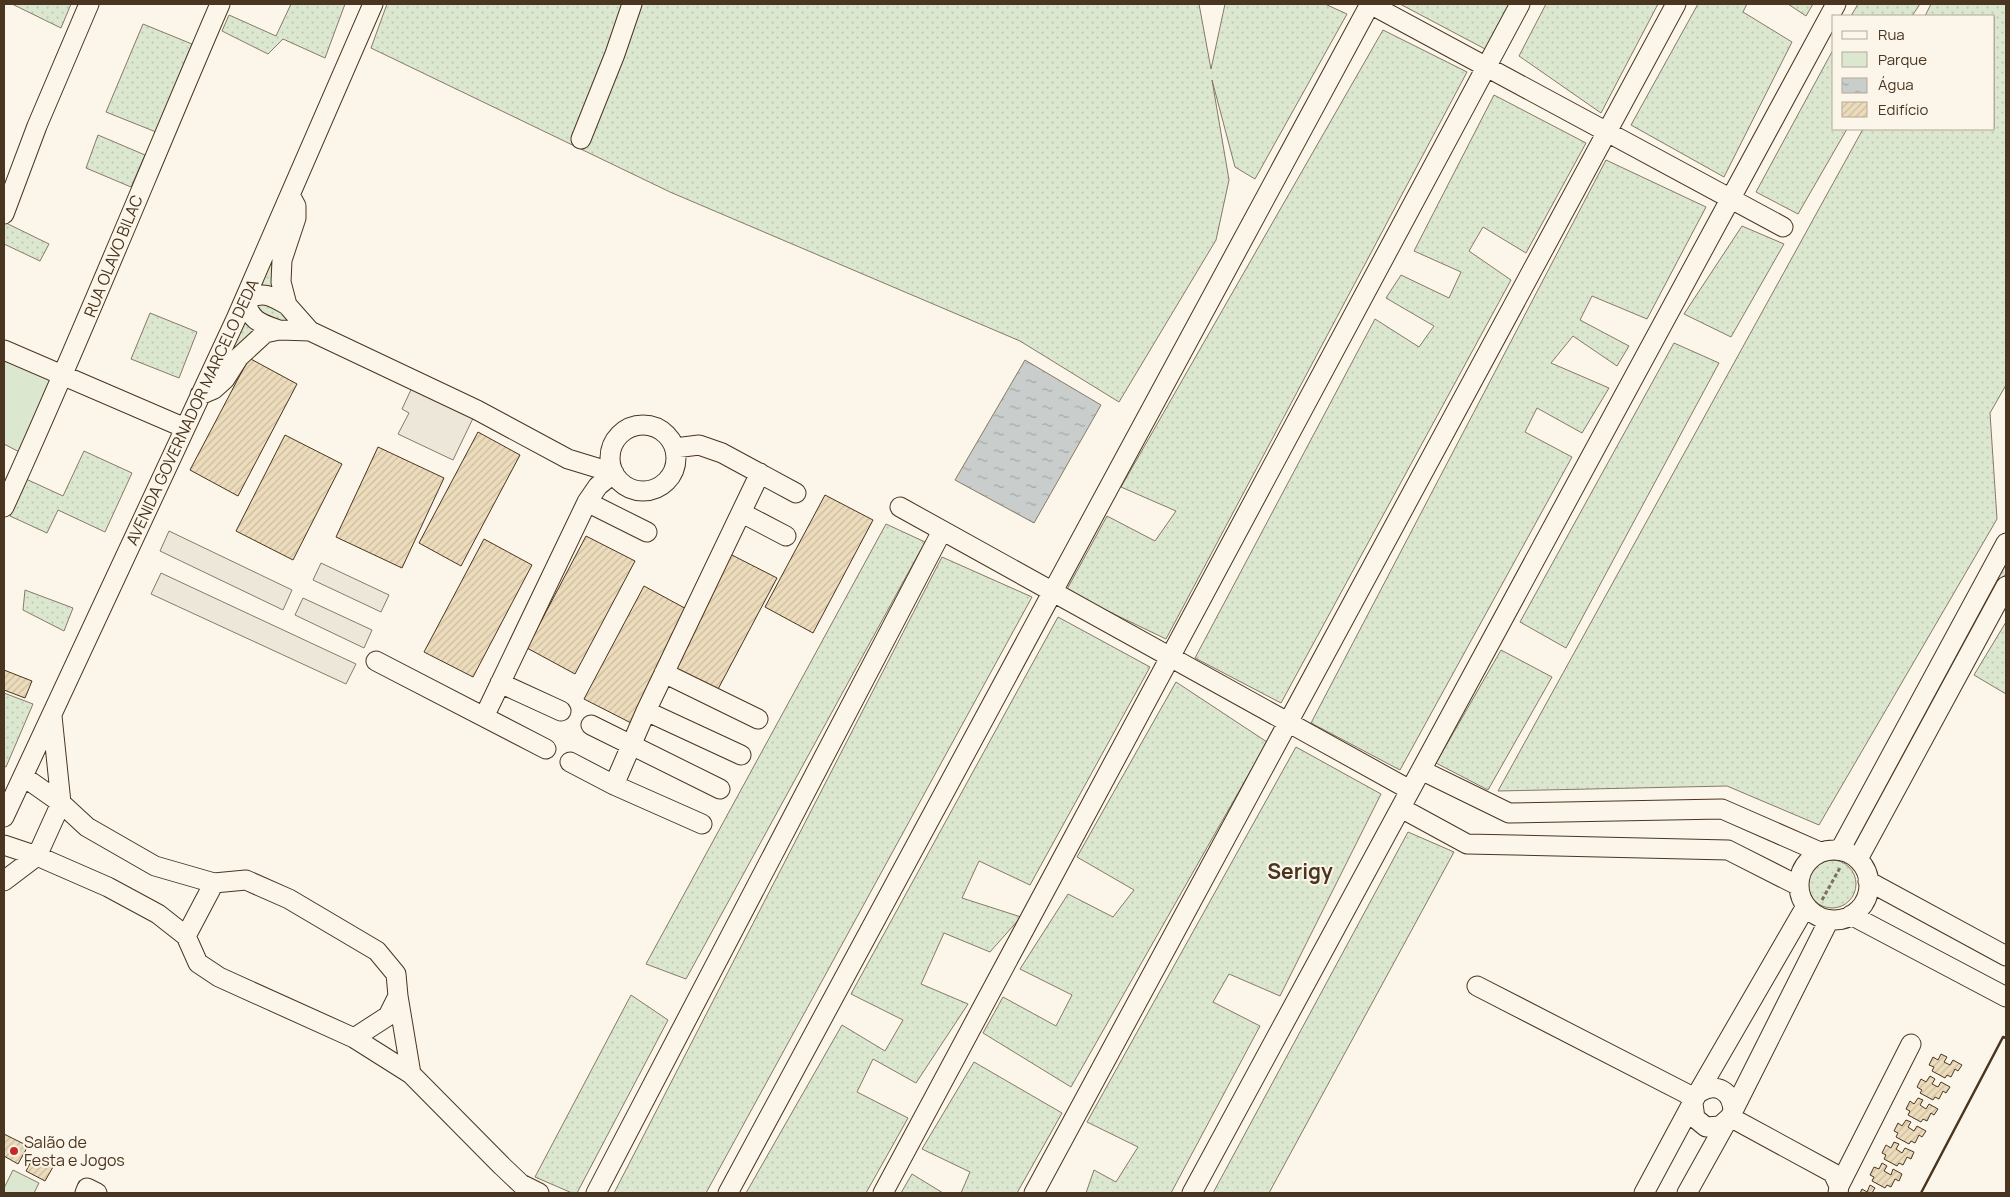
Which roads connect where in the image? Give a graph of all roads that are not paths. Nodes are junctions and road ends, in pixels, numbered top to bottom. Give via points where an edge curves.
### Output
1 (89, 4) edge
2 (220, 4) edge
3 (372, 4) edge
4 (632, 4) edge
5 (1370, 4) edge
6 (1520, 4) edge
7 (1676, 4) edge
8 (1836, 4) edge
9 (1486, 67) junction
10 (1607, 132) junction
11 (581, 139) dead end
12 (290, 194) junction
13 (1730, 199) junction
14 (4, 214) edge
15 (1783, 227) dead end
16 (245, 300) junction
17 (287, 305) junction
18 (279, 330) junction
19 (310, 331) junction
20 (4, 350) edge
21 (63, 376) junction
22 (200, 395) junction
23 (185, 428) junction
24 (674, 448) junction
25 (610, 452) junction
26 (568, 460) junction
27 (614, 473) junction
28 (760, 473) junction
29 (796, 493) dead end
30 (587, 502) junction
31 (4, 507) edge
32 (900, 507) dead end
33 (742, 513) junction
34 (942, 531) junction
35 (647, 532) dead end
36 (786, 536) dead end
37 (2006, 543) edge
38 (2006, 586) edge
39 (1053, 592) junction
40 (1170, 657) junction
41 (376, 661) dead end
42 (664, 673) junction
43 (500, 683) junction
44 (561, 711) dead end
45 (646, 711) junction
46 (52, 714) junction
47 (484, 716) junction
48 (758, 719) dead end
49 (1288, 722) junction
50 (591, 725) dead end
51 (632, 746) junction
52 (546, 749) dead end
53 (741, 755) dead end
54 (570, 762) dead end
55 (1421, 770) junction
56 (24, 777) junction
57 (614, 785) junction
58 (720, 789) dead end
59 (1410, 790) junction
60 (62, 803) junction
61 (1401, 808) junction
62 (4, 817) edge
63 (702, 824) dead end
64 (4, 846) edge
65 (1840, 850) junction
66 (1820, 852) junction
67 (37, 856) junction
68 (1858, 859) junction
69 (4, 881) edge
70 (1868, 881) junction
71 (214, 883) junction
72 (1799, 886) junction
73 (1806, 906) junction
74 (1851, 915) junction
75 (1829, 920) junction
76 (186, 936) junction
77 (2006, 956) edge
78 (1477, 986) dead end
79 (398, 996) junction
80 (2006, 997) edge
81 (354, 1038) junction
82 (1911, 1044) dead end
83 (411, 1074) junction
84 (1696, 1098) junction
85 (1730, 1117) junction
86 (532, 1190) edge
87 (1839, 1190) edge
88 (85, 1193) edge
89 (97, 1193) edge
90 (596, 1193) edge
91 (728, 1193) edge
92 (883, 1193) edge
93 (1034, 1193) edge
94 (1192, 1193) edge
95 (1644, 1193) edge
96 (1687, 1193) edge

1 - 14 street
2 - 21 street, RUA OLAVO BILAC
3 - 12 street, AVENIDA GOVERNADOR MARCELO DEDA
4 - 11 street
5 - 9 street
5 - 39 street
6 - 9 street
7 - 10 street
8 - 13 street
9 - 10 street
9 - 40 street
10 - 13 street
10 - 49 street
12 - 16 street, AVENIDA GOVERNADOR MARCELO DEDA
12 - 17 street via 296,206 296,218 282,260 280,282
13 - 15 street
13 - 55 street
16 - 17 street via 256,294 271,296
16 - 18 street via 248,313 259,322
16 - 22 street, AVENIDA GOVERNADOR MARCELO DEDA
17 - 19 street
18 - 19 street
18 - 22 street via 265,333 239,357 225,379
19 - 26 street via 477,410
20 - 21 street
21 - 23 street
21 - 31 street, RUA OLAVO BILAC
22 - 23 street, AVENIDA GOVERNADOR MARCELO DEDA
23 - 46 street, AVENIDA GOVERNADOR MARCELO DEDA
24 - 25 street via 662,431 642,425 621,433
24 - 27 street via 674,469 660,486 640,491 629,488
24 - 28 street via 699,445
25 - 26 street
25 - 27 street
26 - 27 street
27 - 30 street via 598,486
28 - 29 street
28 - 33 street
30 - 35 street
30 - 43 street
32 - 34 street
33 - 36 street
33 - 42 street
34 - 39 street
34 - 90 street
37 - 65 street
38 - 68 street
39 - 40 street
39 - 91 street
40 - 49 street
40 - 92 street
41 - 47 street
42 - 45 street
42 - 48 street
43 - 44 street
43 - 47 street
45 - 51 street
45 - 53 street
46 - 56 street, AVENIDA GOVERNADOR MARCELO DEDA
46 - 60 street
47 - 52 street
49 - 59 street
49 - 93 street
50 - 51 street
51 - 57 street
51 - 58 street
54 - 57 street
55 - 59 street
55 - 66 street via 1509,813 1722,808
56 - 60 street
56 - 62 street, AVENIDA GOVERNADOR MARCELO DEDA
57 - 63 street
59 - 61 street
60 - 67 street
60 - 71 street via 87,827 155,866
61 - 72 street via 1467,844 1728,850
61 - 94 street
64 - 67 street
65 - 66 street
65 - 68 street
66 - 72 street via 1802,868
67 - 69 street
67 - 76 street via 142,905
68 - 70 street
70 - 74 street via 1866,899
70 - 77 street
71 - 76 street
71 - 79 street via 246,880 289,899 346,931 377,951 396,974
72 - 73 street
73 - 75 street
73 - 84 street
74 - 75 street
74 - 80 street
75 - 85 street
76 - 81 street via 198,963 218,977
78 - 84 street
79 - 81 street via 388,1016
79 - 83 street
81 - 83 street
82 - 87 street
83 - 86 street via 502,1166
84 - 85 street via 1712,1087 1719,1088 1730,1097
84 - 85 street via 1695,1118 1706,1127 1720,1126
84 - 95 street
85 - 87 street via 1833,1172
85 - 96 street
88 - 89 street via 88,1188

